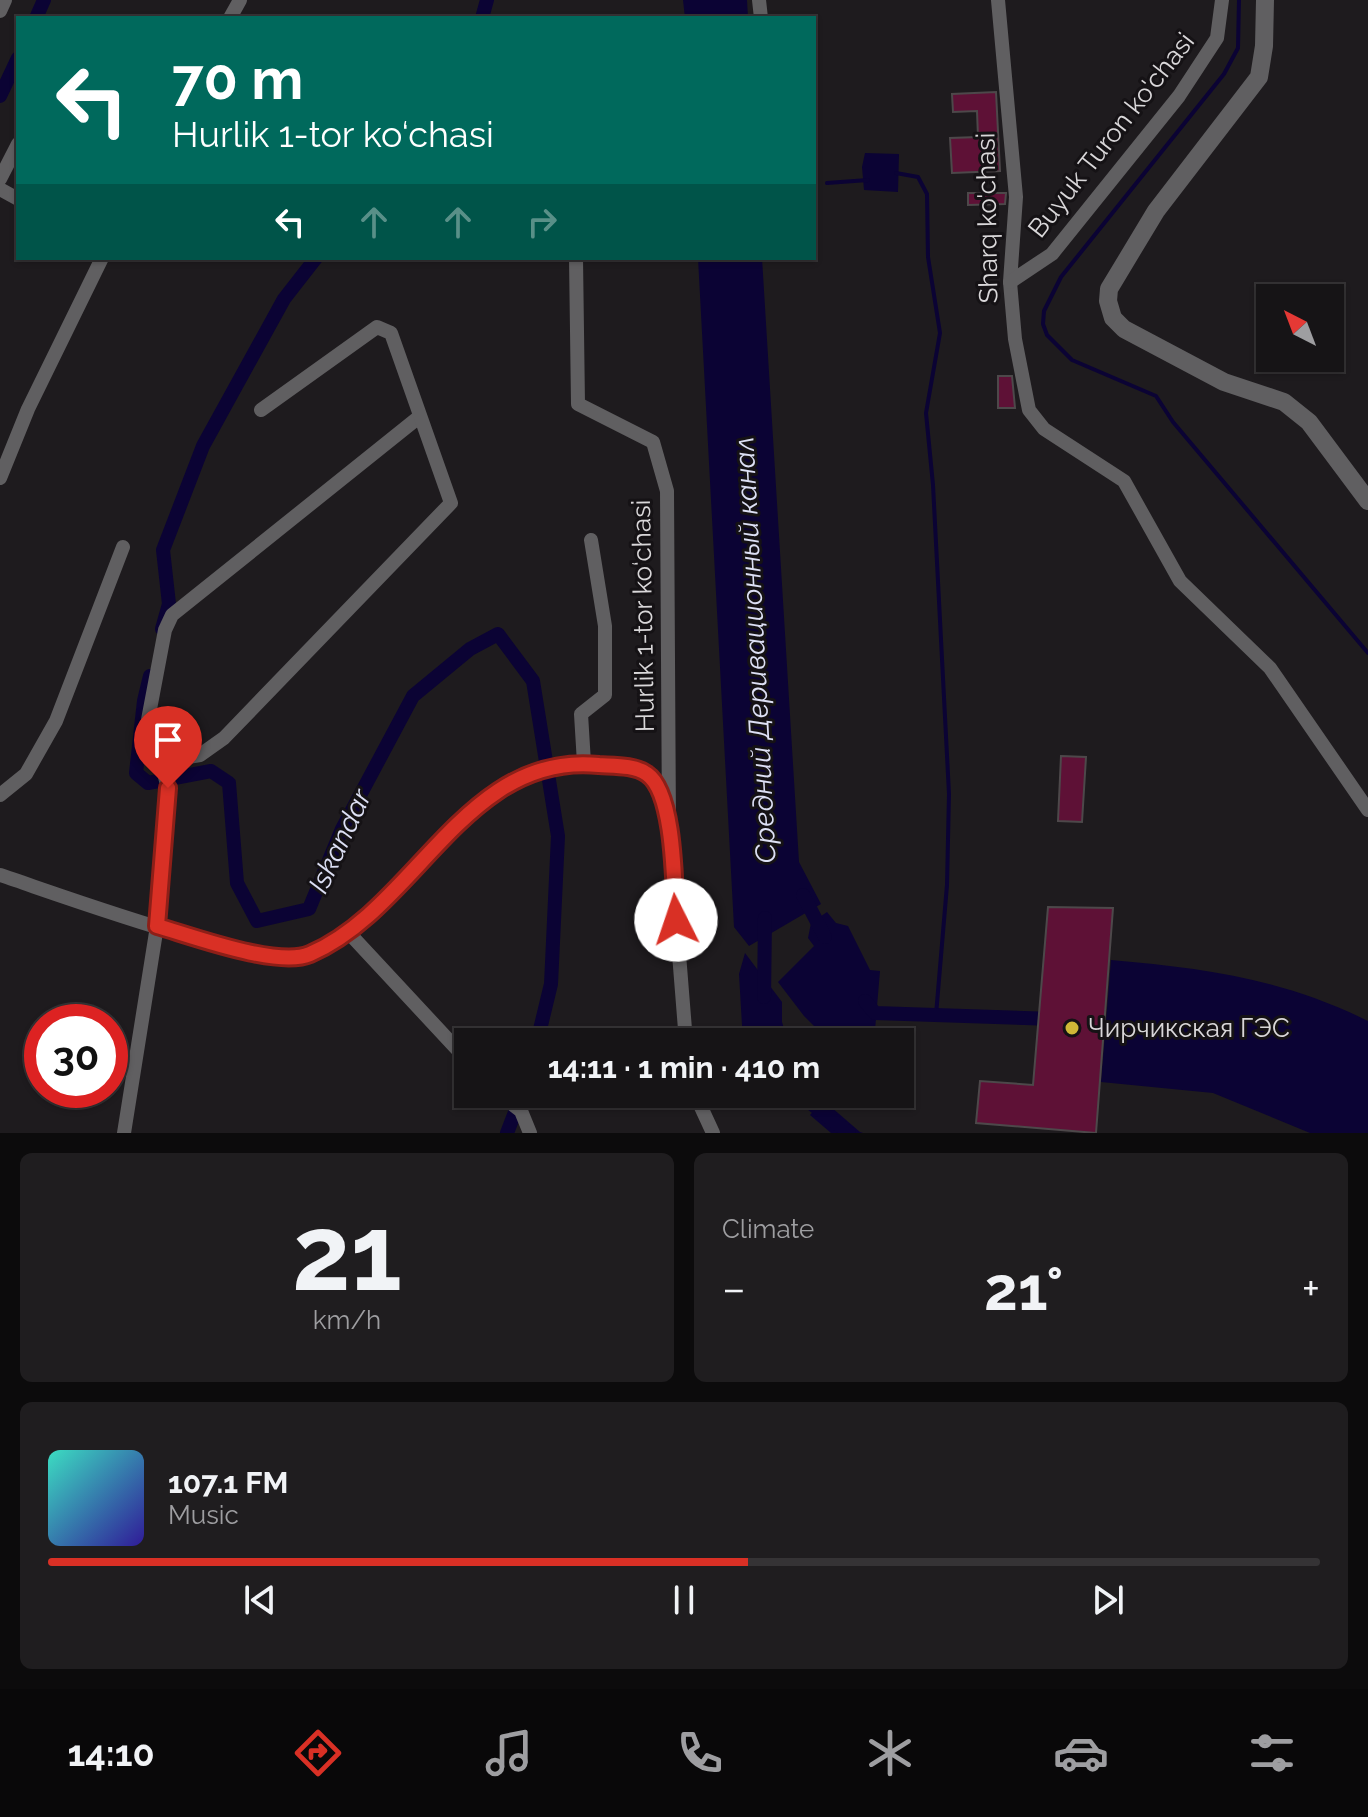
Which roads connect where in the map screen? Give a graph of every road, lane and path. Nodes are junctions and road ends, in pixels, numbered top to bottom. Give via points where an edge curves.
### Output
1 (5, 0) edge
2 (998, 0) edge
3 (1222, 0) edge
4 (1265, 0) edge
5 (0, 11) edge
6 (16, 148) edge
7 (0, 179) edge
8 (101, 260) edge
9 (576, 260) edge
10 (1010, 282) junction
11 (261, 410) dead end
12 (419, 417) junction
13 (0, 478) edge
14 (1368, 501) edge
15 (591, 540) dead end
16 (123, 547) dead end
17 (584, 763) junction
18 (164, 765) junction
19 (0, 795) edge
20 (1368, 810) edge
21 (669, 828) junction
22 (0, 875) edge
23 (157, 926) junction
24 (349, 933) junction
25 (685, 1028) edge
26 (454, 1046) edge
27 (517, 1108) edge
28 (701, 1108) edge
29 (124, 1133) edge
30 (530, 1133) edge
31 (713, 1133) edge

1 - 5 street
2 - 10 street, Sharq ko'chasi via 1016,197
3 - 10 street, Buyuk Turon ko'chasi via 1217,38 1179,96 1052,254
4 - 14 street via 1259,77 1156,211 1109,289 1109,308 1116,322 1147,343 1298,412
6 - 7 street
8 - 13 street
9 - 21 street, Hurlik 1-tor ko‘chasi via 578,404 653,442 667,491
10 - 20 street, Sharq ko'chasi via 1029,410 1044,429 1124,481 1180,581 1270,668
11 - 12 street via 383,327 391,333
12 - 18 street via 172,615 147,725
12 - 18 street via 451,500 449,507 224,738 200,755
15 - 17 street, Hurlik 1-tor ko‘chasi via 607,659 605,695 581,714
16 - 19 street via 56,721 26,774
17 - 21 street, Hurlik 1-tor ko‘chasi via 647,774 660,791
17 - 24 street, Hurlik 1-tor ko‘chasi via 534,771 506,784
18 - 23 street via 168,788
21 - 25 street, Hurlik 1-tor ko‘chasi
22 - 23 street, Hurlik 1-tor ko‘chasi
23 - 24 street, Hurlik 1-tor ko‘chasi via 268,957 307,956
23 - 29 street
24 - 26 street
27 - 30 street
28 - 31 street

